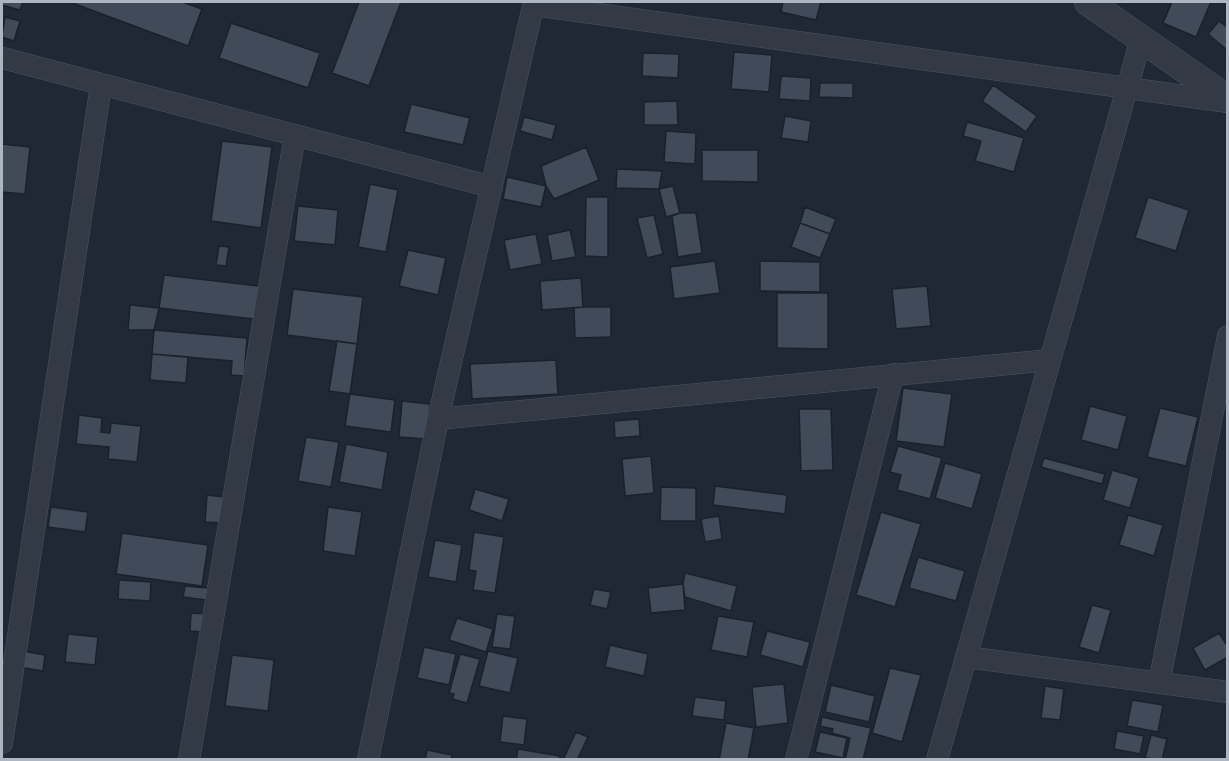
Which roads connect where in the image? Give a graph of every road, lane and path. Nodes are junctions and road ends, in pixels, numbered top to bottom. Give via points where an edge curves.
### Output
1 (1088, 2) edge
2 (534, 3) edge
3 (1141, 39) junction
4 (2, 58) edge
5 (101, 84) junction
6 (1127, 89) junction
7 (1227, 100) edge
8 (295, 135) junction
9 (492, 187) junction
10 (1227, 336) edge
11 (1050, 360) junction
12 (893, 374) junction
13 (438, 419) junction
14 (966, 657) junction
15 (1159, 683) junction
16 (1227, 692) edge
17 (2, 743) edge
18 (189, 759) edge
19 (368, 759) edge
20 (796, 759) edge
21 (938, 759) edge

1 - 3 street
2 - 6 street
2 - 9 street
3 - 6 street
3 - 7 street
4 - 5 street
5 - 8 street
5 - 17 street
6 - 7 street
6 - 11 street
8 - 9 street
8 - 18 street
9 - 13 street
10 - 15 street
11 - 12 street
11 - 14 street
12 - 13 street
12 - 20 street
13 - 19 street
14 - 15 street
14 - 21 street
15 - 16 street

